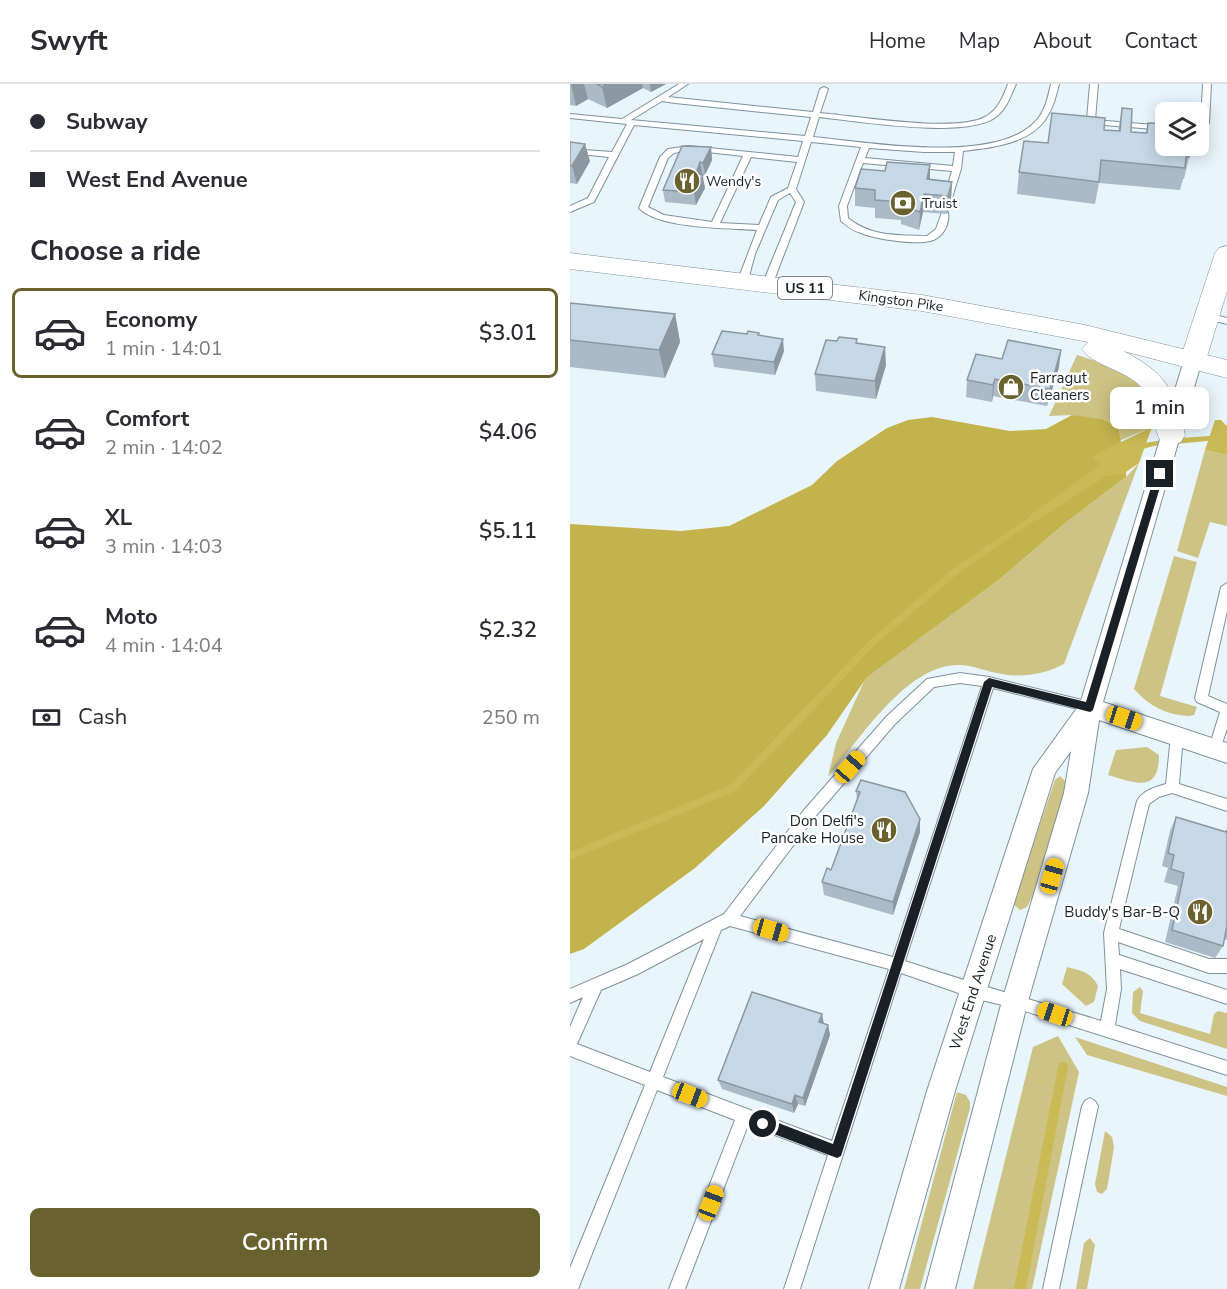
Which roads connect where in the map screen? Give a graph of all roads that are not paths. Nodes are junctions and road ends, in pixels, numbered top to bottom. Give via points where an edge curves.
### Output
1 (684, 84) edge
2 (1012, 84) edge
3 (1055, 84) edge
4 (1094, 84) edge
5 (1207, 84) edge
6 (824, 89) dead end
7 (661, 98) junction
8 (1206, 102) edge
9 (815, 115) junction
10 (570, 116) edge
11 (1043, 116) junction
12 (1055, 117) edge
13 (1067, 119) edge
14 (626, 122) junction
15 (1091, 122) junction
16 (1155, 127) edge
17 (701, 129) junction
18 (808, 139) junction
19 (866, 144) junction
20 (689, 148) junction
21 (959, 149) junction
22 (570, 151) edge
23 (614, 155) junction
24 (748, 155) junction
25 (801, 160) junction
26 (860, 160) junction
27 (957, 170) junction
28 (792, 189) junction
29 (948, 199) edge
30 (570, 208) edge
31 (945, 214) edge
32 (715, 224) junction
33 (762, 228) junction
34 (1227, 253) edge
35 (570, 261) edge
36 (756, 282) junction
37 (1217, 318) edge
38 (1039, 323) junction
39 (1193, 360) junction
40 (1227, 369) edge
41 (1169, 438) junction
42 (1227, 587) edge
43 (989, 682) junction
44 (1090, 707) junction
45 (1177, 736) junction
46 (1221, 751) edge
47 (1172, 787) junction
48 (1227, 805) edge
49 (723, 922) junction
50 (1111, 933) junction
51 (1113, 960) junction
52 (897, 964) junction
53 (1227, 966) edge
54 (596, 985) junction
55 (973, 991) junction
56 (570, 996) edge
57 (1227, 997) edge
58 (1015, 1001) junction
59 (1107, 1030) junction
60 (570, 1044) edge
61 (570, 1049) edge
62 (1227, 1068) edge
63 (653, 1081) junction
64 (1090, 1106) dead end
65 (744, 1116) junction
66 (837, 1152) junction
67 (570, 1288) edge
68 (677, 1289) edge
69 (792, 1289) edge
70 (884, 1289) edge
71 (940, 1289) edge
72 (1051, 1289) edge

1 - 7 lane
2 - 9 lane via 1005,105 994,117 976,123 944,127
3 - 11 lane
4 - 15 lane
5 - 8 lane
6 - 9 lane
7 - 9 lane
7 - 14 lane
9 - 18 lane
10 - 14 lane
11 - 12 lane
11 - 21 lane via 1034,127 1009,140
13 - 15 lane
14 - 17 lane
14 - 23 lane
15 - 16 lane
17 - 18 lane
17 - 20 lane
18 - 19 lane
18 - 25 lane
19 - 21 lane
19 - 26 lane
20 - 24 lane
20 - 32 lane via 671,151 664,157 642,208 646,214 664,219
21 - 27 lane
22 - 23 lane
23 - 30 lane via 591,201
24 - 25 lane
24 - 32 lane
25 - 28 lane
26 - 27 lane
26 - 31 lane via 843,206 844,219 853,229 871,235 928,239 942,229
27 - 29 lane
28 - 33 lane via 774,199
28 - 36 lane via 800,202
32 - 33 lane
33 - 36 lane
34 - 37 street
35 - 36 main road, Kingston Pike / US 11
36 - 38 main road, Kingston Pike / US 11 via 922,303
37 - 39 street
38 - 39 main road, Kingston Pike / US 11
38 - 41 main road via 1115,357 1147,377 1160,391 1166,407
39 - 40 main road, Kingston Pike / US 11
39 - 41 street, West End Avenue
41 - 44 street, West End Avenue
42 - 46 lane via 1201,698 1227,710
43 - 44 lane
43 - 49 lane via 960,678 931,682 891,720 809,814
43 - 52 lane
44 - 45 street
44 - 55 street, West End Avenue via 1045,769
44 - 58 street, West End Avenue via 1076,793
45 - 46 street
45 - 47 lane
47 - 48 lane
47 - 50 lane via 1143,801
49 - 52 lane
49 - 54 lane
49 - 63 lane
50 - 51 lane
50 - 53 lane via 1209,966
51 - 57 lane
51 - 59 lane via 1114,989
52 - 55 lane
52 - 66 lane
54 - 56 lane
54 - 60 lane
55 - 58 lane
55 - 70 street, West End Avenue
58 - 59 lane
58 - 71 street, West End Avenue
59 - 62 lane
61 - 63 lane
63 - 65 lane
63 - 67 lane
64 - 72 lane
65 - 66 lane
65 - 68 lane
66 - 69 lane

